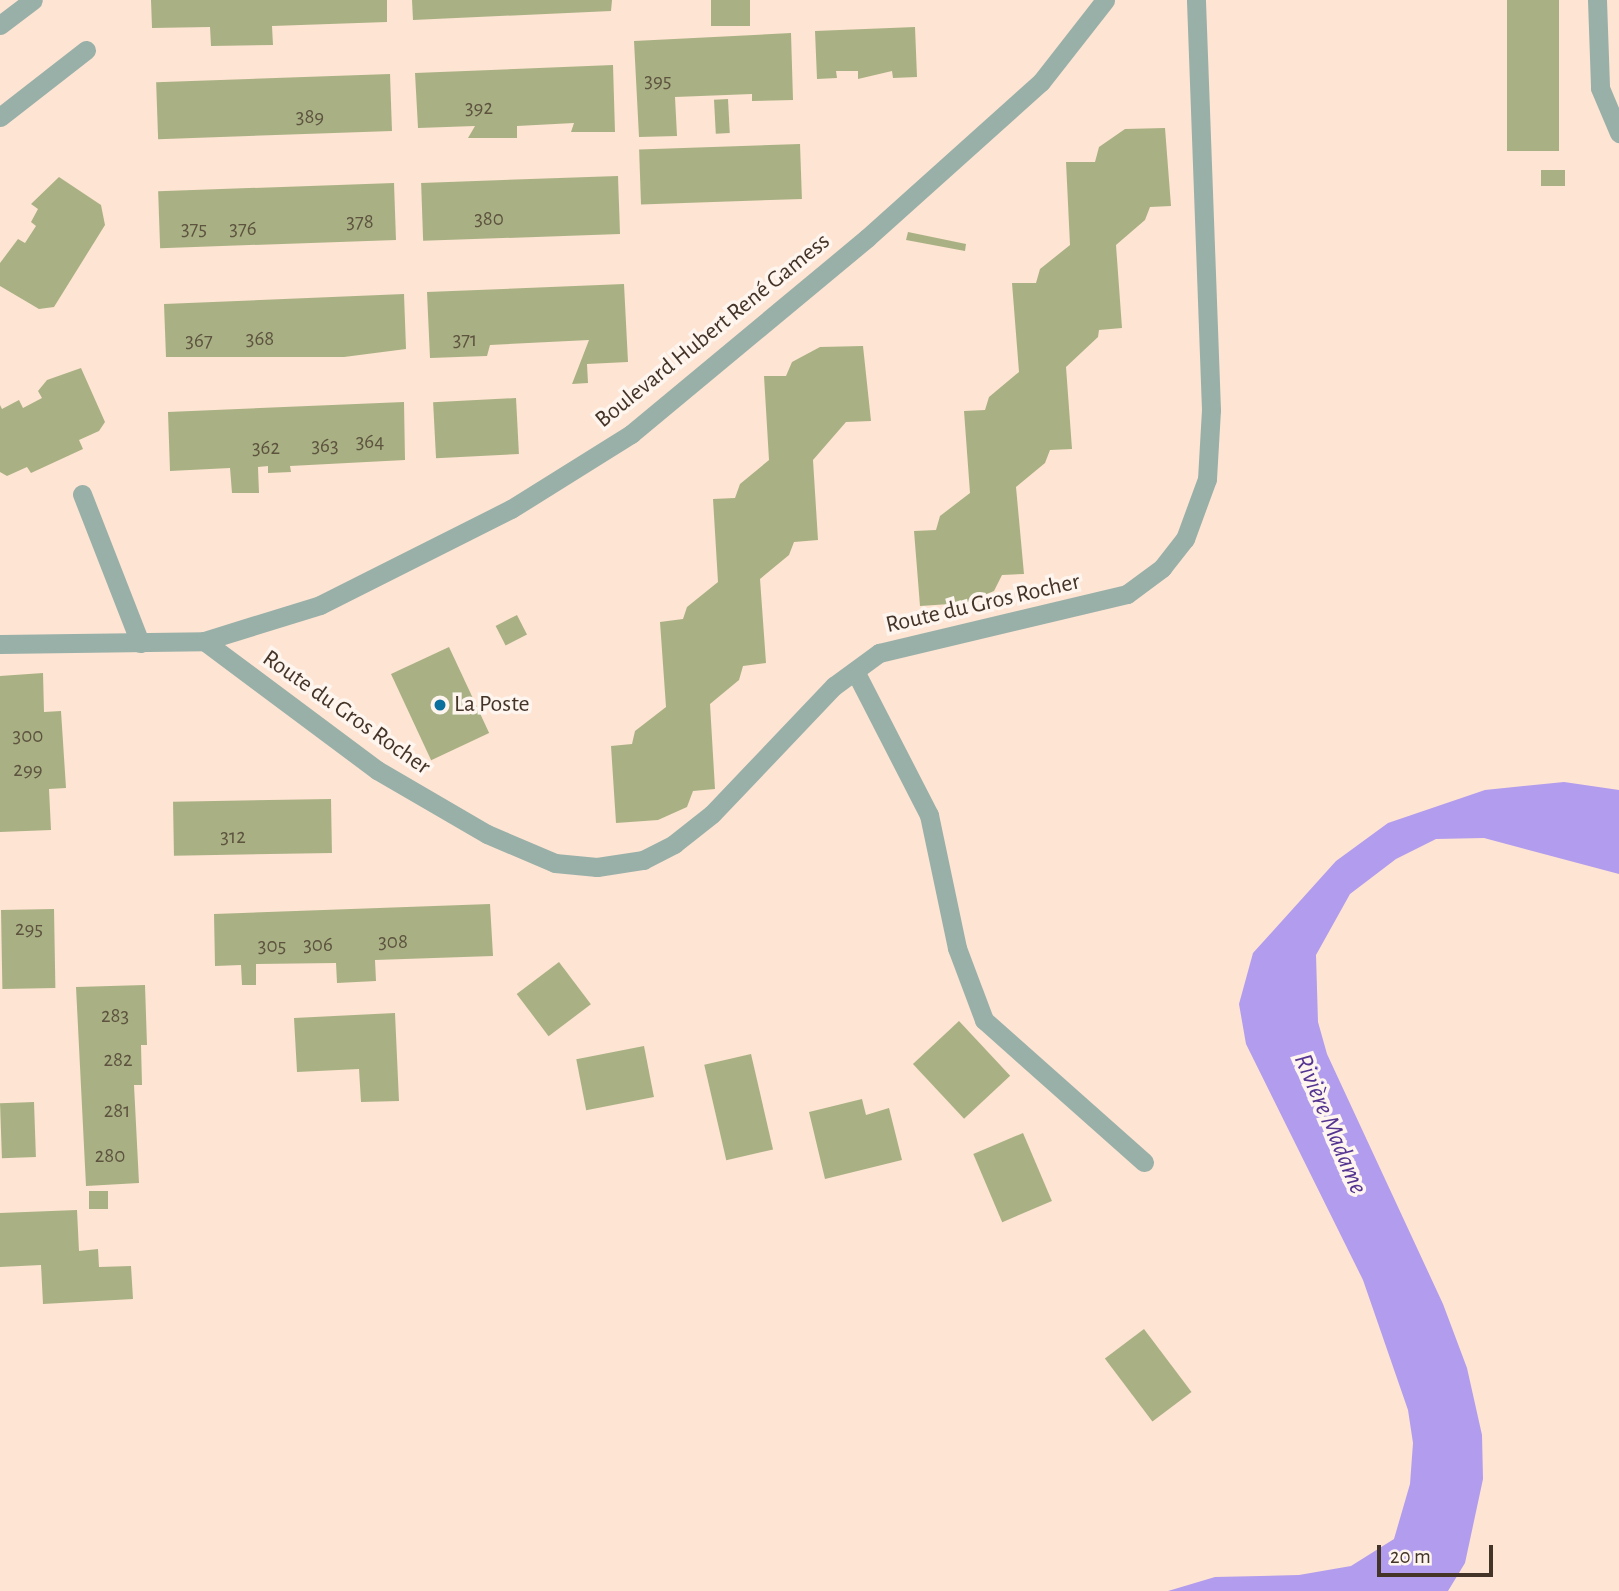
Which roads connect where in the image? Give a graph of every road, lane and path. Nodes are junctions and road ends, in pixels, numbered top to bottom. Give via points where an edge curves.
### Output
1 (33, 0) edge
2 (1105, 0) edge
3 (1196, 0) edge
4 (1597, 0) edge
5 (0, 25) edge
6 (86, 50) dead end
7 (0, 117) edge
8 (1619, 133) edge
9 (82, 494) dead end
10 (204, 642) junction
11 (140, 643) junction
12 (0, 644) edge
13 (855, 671) junction
14 (1144, 1162) dead end

1 - 5 street
2 - 10 street, Boulevard Hubert René Gamess via 1041,82 867,238 631,433 512,509 411,563 320,605
3 - 13 street, Route du Gros Rocher via 1211,410 1207,480 1185,539 1162,568 1127,594 879,653
4 - 8 street via 1600,88
6 - 7 street
9 - 11 street
10 - 11 street, Boulevard Hubert René Gamess
10 - 13 street, Route du Gros Rocher via 377,770 476,828 555,863 597,867 643,860 674,844
11 - 12 street, Boulevard Hubert René Gamess
13 - 14 street via 929,815 957,948 984,1020

